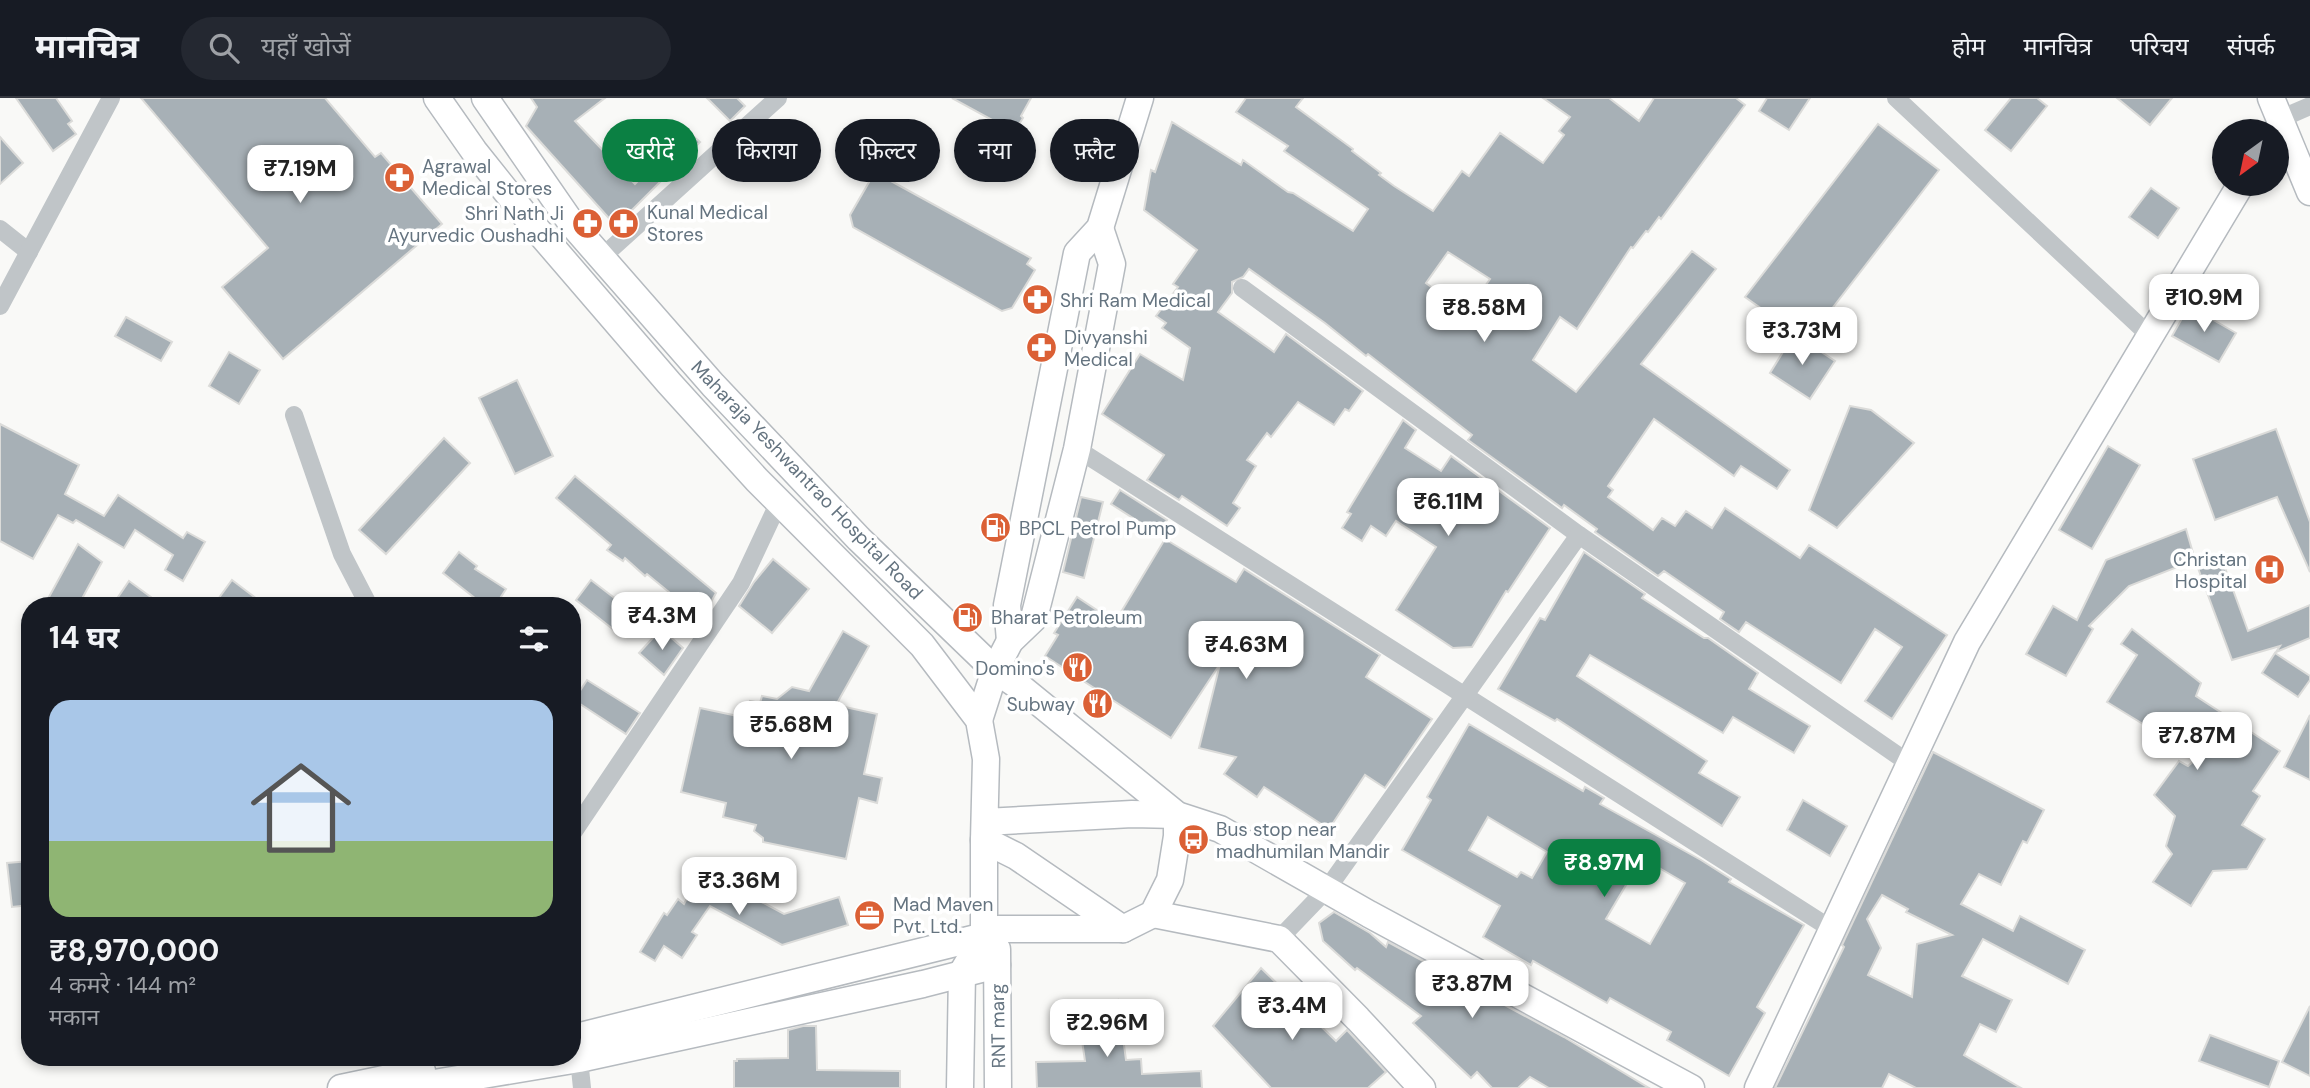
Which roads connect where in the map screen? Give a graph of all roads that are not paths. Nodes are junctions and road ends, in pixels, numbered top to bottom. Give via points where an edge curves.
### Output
1 (111, 98) edge
2 (437, 98) edge
3 (485, 98) edge
4 (778, 98) edge
5 (1140, 98) edge
6 (1896, 98) edge
7 (2310, 106) edge
8 (2275, 116) edge
9 (2310, 192) edge
10 (2234, 196) edge
11 (1100, 228) junction
12 (0, 229) edge
13 (29, 253) junction
14 (601, 258) junction
15 (1242, 288) dead end
16 (0, 306) edge
17 (2149, 335) junction
18 (294, 415) dead end
19 (1077, 449) junction
20 (779, 502) junction
21 (1579, 535) junction
22 (364, 597) edge
23 (1010, 640) junction
24 (995, 670) junction
25 (1463, 697) junction
26 (979, 720) junction
27 (1910, 764) junction
28 (581, 810) edge
29 (587, 815) junction
30 (1177, 815) junction
31 (581, 823) edge
32 (984, 831) junction
33 (1327, 889) junction
34 (1153, 914) junction
35 (1123, 929) junction
36 (1832, 930) junction
37 (991, 933) junction
38 (1279, 939) junction
39 (997, 965) junction
40 (962, 973) junction
41 (581, 1047) edge
42 (581, 1047) edge
43 (448, 1066) edge
44 (499, 1066) edge
45 (579, 1066) edge
46 (341, 1088) edge
47 (404, 1088) edge
48 (582, 1088) edge
49 (960, 1088) edge
50 (998, 1088) edge
51 (1422, 1088) edge
52 (1691, 1088) edge
53 (1758, 1088) edge

1 - 13 street
2 - 20 main road, Maharaja Yeshwantrao Hospital Road via 533,225
3 - 14 main road, Maharaja Yeshwantrao Hospital Road via 572,224
4 - 14 street
5 - 11 main road
6 - 17 street
7 - 8 street
8 - 9 main road
10 - 17 main road
11 - 19 main road via 1112,264
11 - 23 main road via 1077,253 1007,605
12 - 13 street
13 - 16 street
14 - 24 main road, Maharaja Yeshwantrao Hospital Road via 859,539
15 - 21 street
17 - 27 main road via 1967,642
18 - 22 street via 342,554
19 - 23 main road via 1034,618
19 - 25 street
20 - 26 main road, Maharaja Yeshwantrao Hospital Road via 922,645
20 - 29 street via 741,583
21 - 25 street
21 - 27 street
23 - 24 main road
24 - 26 main road
24 - 30 main road, Maharaja Yeshwantrao Hospital Road
25 - 33 street
25 - 36 street
26 - 32 main road, Maharaja Yeshwantrao Hospital Road via 986,759
27 - 36 main road
28 - 29 street
29 - 31 street
30 - 32 main road via 1132,814
30 - 33 main road via 1220,829
30 - 34 main road via 1170,880
32 - 35 main road
32 - 37 main road, RNT marg
33 - 38 street
33 - 52 main road
34 - 35 main road
34 - 38 main road
35 - 37 main road
36 - 53 main road
37 - 39 main road, RNT marg
37 - 40 main road
37 - 41 main road
38 - 51 main road
39 - 40 main road
39 - 50 main road, RNT marg
40 - 42 main road
40 - 49 main road, RNT marg
43 - 46 main road
44 - 47 main road
45 - 48 street

